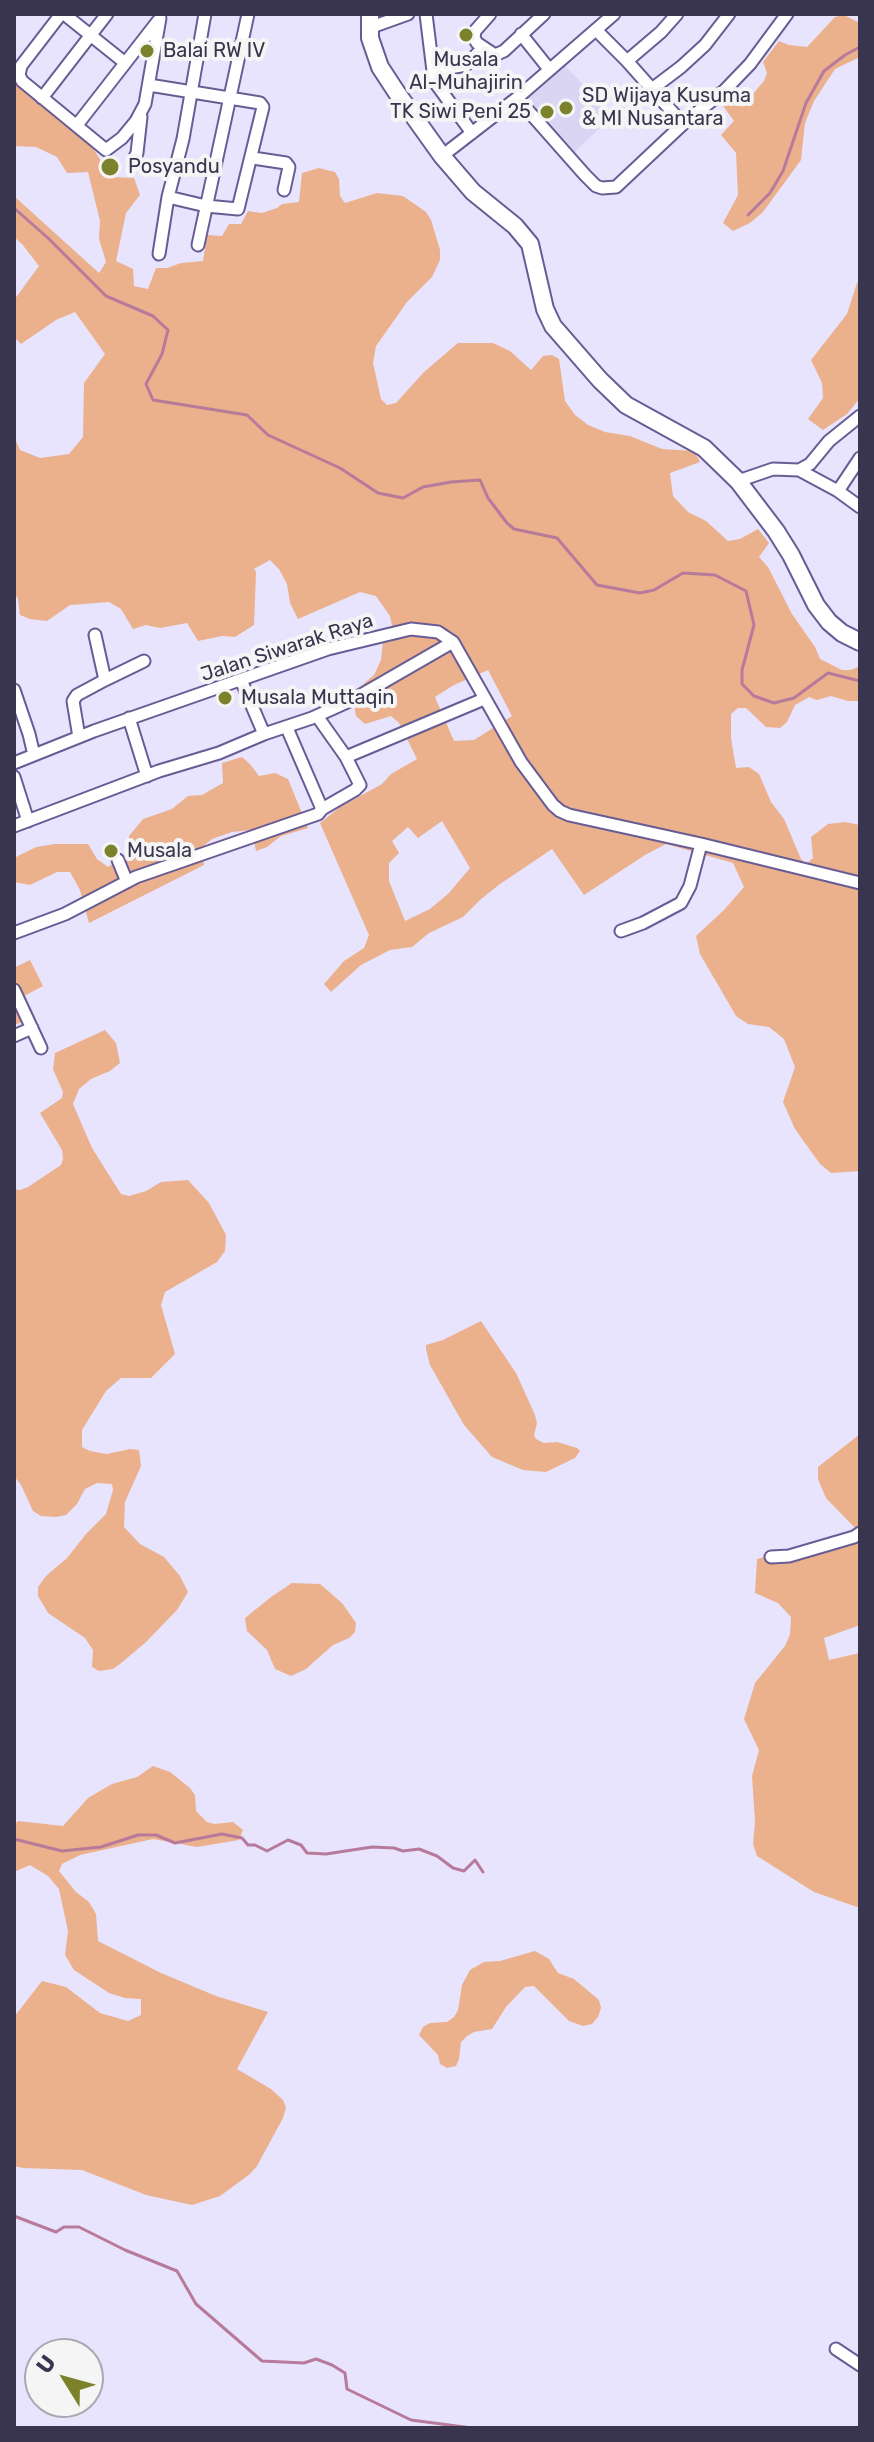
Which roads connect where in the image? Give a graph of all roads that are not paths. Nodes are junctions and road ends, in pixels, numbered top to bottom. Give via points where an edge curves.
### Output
1 (62, 14) edge
2 (107, 14) edge
3 (205, 14) edge
4 (248, 14) edge
5 (408, 14) edge
6 (426, 14) edge
7 (490, 14) edge
8 (544, 14) edge
9 (614, 14) edge
10 (677, 14) edge
11 (729, 14) edge
12 (787, 14) edge
13 (161, 16) edge
14 (370, 21) edge
15 (596, 30) junction
16 (521, 34) junction
17 (90, 35) junction
18 (483, 48) junction
19 (627, 61) junction
20 (124, 62) junction
21 (549, 69) junction
22 (433, 71) junction
23 (149, 85) junction
24 (652, 89) junction
25 (190, 93) junction
26 (42, 98) junction
27 (517, 98) junction
28 (229, 99) junction
29 (141, 112) junction
30 (683, 124) junction
31 (77, 125) junction
32 (472, 133) junction
33 (442, 156) junction
34 (135, 157) dead end
35 (253, 158) junction
36 (284, 190) dead end
37 (168, 197) junction
38 (206, 206) junction
39 (198, 245) dead end
40 (159, 254) dead end
41 (860, 416) edge
42 (860, 458) edge
43 (799, 470) junction
44 (738, 481) junction
45 (838, 491) junction
46 (860, 507) edge
47 (95, 635) dead end
48 (453, 642) junction
49 (860, 642) edge
50 (144, 661) dead end
51 (105, 680) junction
52 (241, 680) junction
53 (14, 690) edge
54 (484, 699) junction
55 (317, 716) junction
56 (129, 718) junction
57 (287, 728) junction
58 (264, 734) junction
59 (79, 737) junction
60 (34, 755) junction
61 (346, 757) junction
62 (14, 763) edge
63 (147, 776) junction
64 (14, 777) edge
65 (322, 809) junction
66 (28, 821) junction
67 (14, 826) edge
68 (701, 844) junction
69 (118, 860) dead end
70 (127, 882) junction
71 (860, 883) edge
72 (621, 931) dead end
73 (14, 933) edge
74 (14, 990) edge
75 (32, 1028) junction
76 (14, 1036) edge
77 (41, 1048) dead end
78 (860, 1533) edge
79 (771, 1557) dead end
80 (836, 2349) dead end
81 (860, 2365) edge

1 - 17 street
1 - 26 street via 19,71 22,81
2 - 17 street
3 - 25 street
4 - 28 street
5 - 14 street
6 - 22 street
7 - 18 street via 475,31
8 - 16 street
9 - 15 street
10 - 19 street
11 - 24 street via 705,45
12 - 30 street via 750,64
13 - 20 street
13 - 23 street
14 - 33 main road via 380,67
15 - 19 street
15 - 21 street
16 - 18 street via 497,55
16 - 21 street
17 - 20 street
17 - 26 street
18 - 22 street via 466,65
19 - 24 street
20 - 31 street
21 - 27 street
22 - 32 street via 440,92
23 - 25 street
23 - 29 street
24 - 30 street
25 - 28 street
25 - 37 street
26 - 31 street
27 - 30 street via 602,188 616,187
27 - 32 street
28 - 35 street via 263,107
28 - 38 street
29 - 31 street via 106,150
29 - 34 street
32 - 33 street
33 - 44 main road via 530,244 548,318 600,380 626,405 704,448
35 - 36 street via 286,163
35 - 38 street via 238,209
37 - 38 street
37 - 40 street
38 - 39 street
41 - 43 street
42 - 45 street
43 - 44 street via 773,469
43 - 45 street
44 - 49 main road via 776,531 816,605 842,633
45 - 46 street
47 - 51 street
48 - 52 street, Jalan Siwarak Raya via 438,632 411,629 328,649
48 - 54 street
48 - 55 street
50 - 51 street
51 - 59 street via 73,701
52 - 56 street, Jalan Siwarak Raya
52 - 58 street
53 - 60 street
54 - 61 street
54 - 68 street via 521,762 560,811
55 - 57 street
55 - 61 street
56 - 59 street, Jalan Siwarak Raya
56 - 63 street
57 - 58 street
57 - 65 street
58 - 63 street
59 - 60 street, Jalan Siwarak Raya
60 - 62 street, Jalan Siwarak Raya
61 - 65 street via 360,785
63 - 66 street
64 - 66 street
65 - 70 street
66 - 67 street
68 - 71 street
68 - 72 street via 681,903
69 - 70 street
70 - 73 street
74 - 75 street
75 - 76 street
75 - 77 street
78 - 79 street
80 - 81 street

